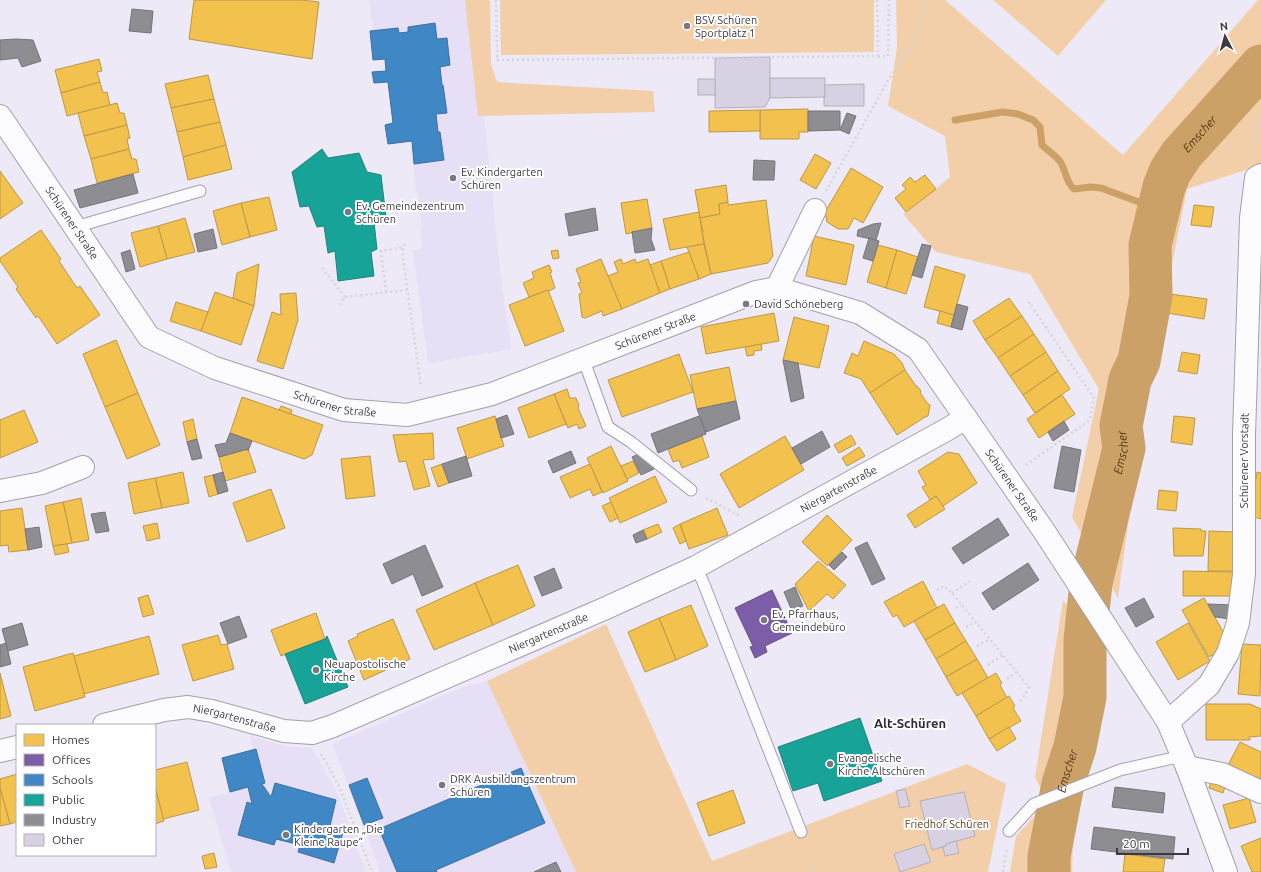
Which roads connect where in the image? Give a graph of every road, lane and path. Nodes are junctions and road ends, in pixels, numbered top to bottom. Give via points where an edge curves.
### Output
1 (496, 0) edge
2 (878, 0) edge
3 (889, 0) edge
4 (925, 0) edge
5 (878, 56) junction
6 (0, 116) edge
7 (1261, 116) edge
8 (1259, 177) edge
9 (200, 191) dead end
10 (815, 210) joint
11 (75, 226) junction
12 (405, 244) dead end
13 (404, 247) junction
14 (322, 268) dead end
15 (778, 288) junction
16 (408, 290) junction
17 (386, 292) junction
18 (346, 296) junction
19 (1028, 301) dead end
20 (340, 306) dead end
21 (583, 358) junction
22 (424, 411) junction
23 (966, 418) junction
24 (84, 467) dead end
25 (1007, 477) junction
26 (691, 490) dead end
27 (0, 491) edge
28 (696, 567) junction
29 (1252, 574) edge
30 (970, 581) dead end
31 (937, 590) dead end
32 (952, 593) junction
33 (961, 605) junction
34 (956, 608) dead end
35 (975, 622) junction
36 (966, 627) dead end
37 (990, 639) junction
38 (977, 646) dead end
39 (1003, 655) junction
40 (988, 665) dead end
41 (1016, 672) junction
42 (1007, 679) dead end
43 (1019, 704) dead end
44 (1168, 722) junction
45 (108, 724) edge
46 (312, 733) junction
47 (16, 747) edge
48 (0, 751) edge
49 (1184, 762) junction
50 (1261, 792) edge
51 (1009, 831) joint
52 (801, 832) dead end
53 (372, 872) edge
54 (1003, 872) edge
55 (1226, 872) edge

1 - 5 path via 496,60
2 - 5 path
3 - 5 path via 888,56
4 - 10 path via 914,43 894,70
6 - 11 street, Schürener Straße
7 - 8 path via 1255,132 1253,162
8 - 29 street, Schürener Vorstadt via 1251,218 1244,435
9 - 11 lane
10 - 15 street
11 - 22 street, Schürener Straße via 149,337 215,368 344,410 407,415
12 - 13 path
13 - 16 path via 402,251
13 - 17 path via 381,250
14 - 18 path
15 - 21 street, Schürener Straße via 756,292
15 - 23 street, Schürener Straße via 860,313 918,349
16 - 17 path
16 - 22 path
17 - 18 path
18 - 20 path
19 - 25 path via 1094,398 1090,420
21 - 22 street, Schürener Straße via 492,394
21 - 26 lane via 608,427
23 - 25 street, Schürener Straße
23 - 28 street, Niergartenstraße
24 - 27 street via 42,483
25 - 44 street, Schürener Straße
28 - 46 street, Niergartenstraße
28 - 52 lane
29 - 44 street, Schürener Vorstadt via 1228,653 1209,685
30 - 32 path
31 - 32 path via 944,586
32 - 33 path
33 - 34 path
33 - 35 path
35 - 36 path
35 - 37 path
37 - 38 path
37 - 39 path
39 - 40 path
39 - 41 path
41 - 42 path
41 - 43 path via 1029,687
44 - 49 street, Schürener Straße
45 - 46 street, Niergartenstraße via 164,710 188,707 284,731
46 - 53 path via 317,748 339,786
47 - 48 street
49 - 50 street via 1222,774
49 - 51 lane via 1120,770 1102,776 1034,804
49 - 55 street, Schürener Straße
51 - 54 path

